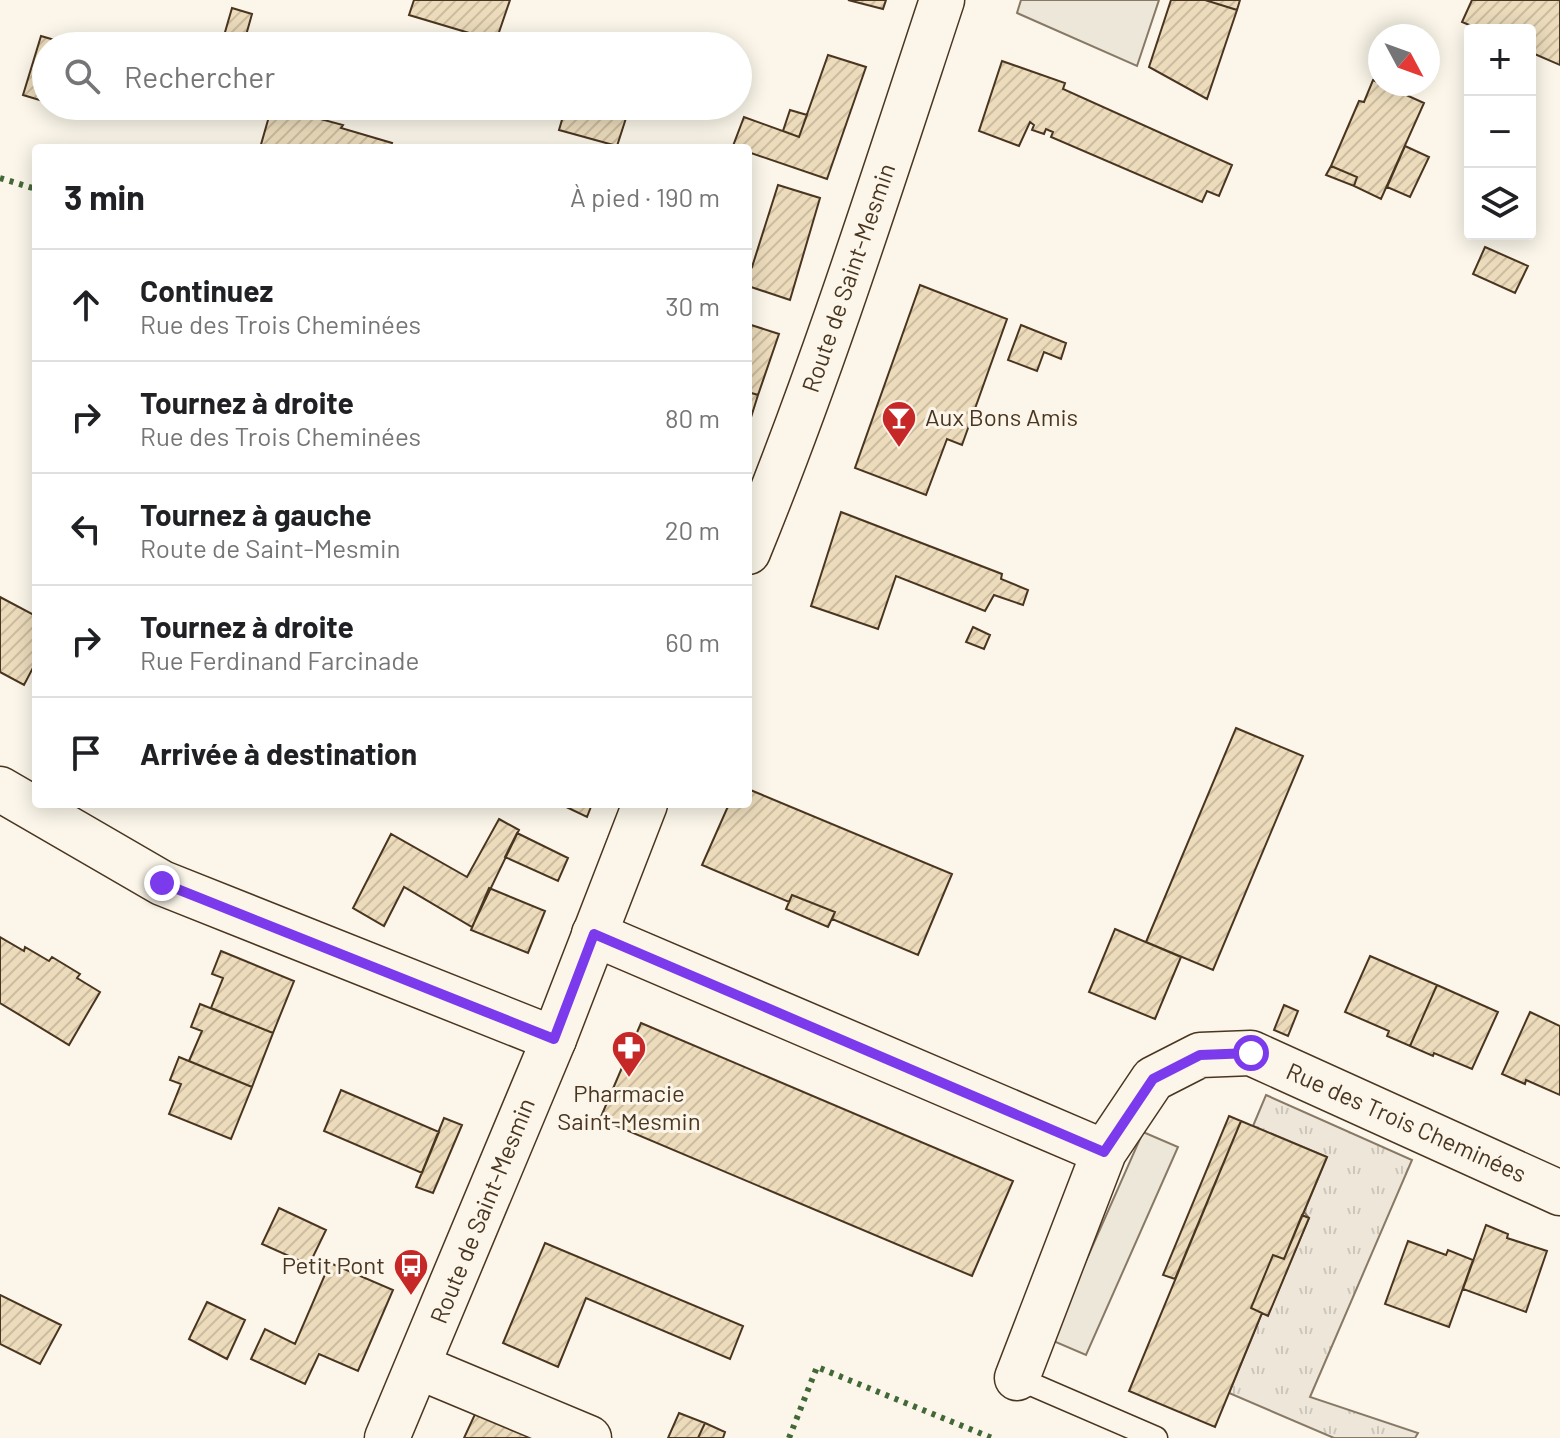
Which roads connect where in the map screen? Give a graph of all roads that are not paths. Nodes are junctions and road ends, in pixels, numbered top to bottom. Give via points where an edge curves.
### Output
1 (942, 0) edge
2 (752, 542) edge
3 (0, 789) edge
4 (32, 808) edge
5 (33, 808) edge
6 (643, 808) edge
7 (594, 934) junction
8 (554, 1039) junction
9 (1104, 1152) junction
10 (1560, 1193) edge
11 (419, 1367) junction
12 (1017, 1378) joint
13 (387, 1438) edge
14 (589, 1438) edge
15 (1156, 1438) edge

1 - 2 street, Route de Saint-Mesmin via 860,249
3 - 4 street
5 - 8 street via 162,883
6 - 7 street, Route de Saint-Mesmin
7 - 8 street, Route de Saint-Mesmin
7 - 9 street
8 - 11 street, Route de Saint-Mesmin
9 - 10 street, Rue des Trois Cheminées via 1153,1079 1200,1055 1251,1053
9 - 12 street, Rue des Trois Cheminées
11 - 13 street, Route de Saint-Mesmin
11 - 14 street
12 - 15 lane

